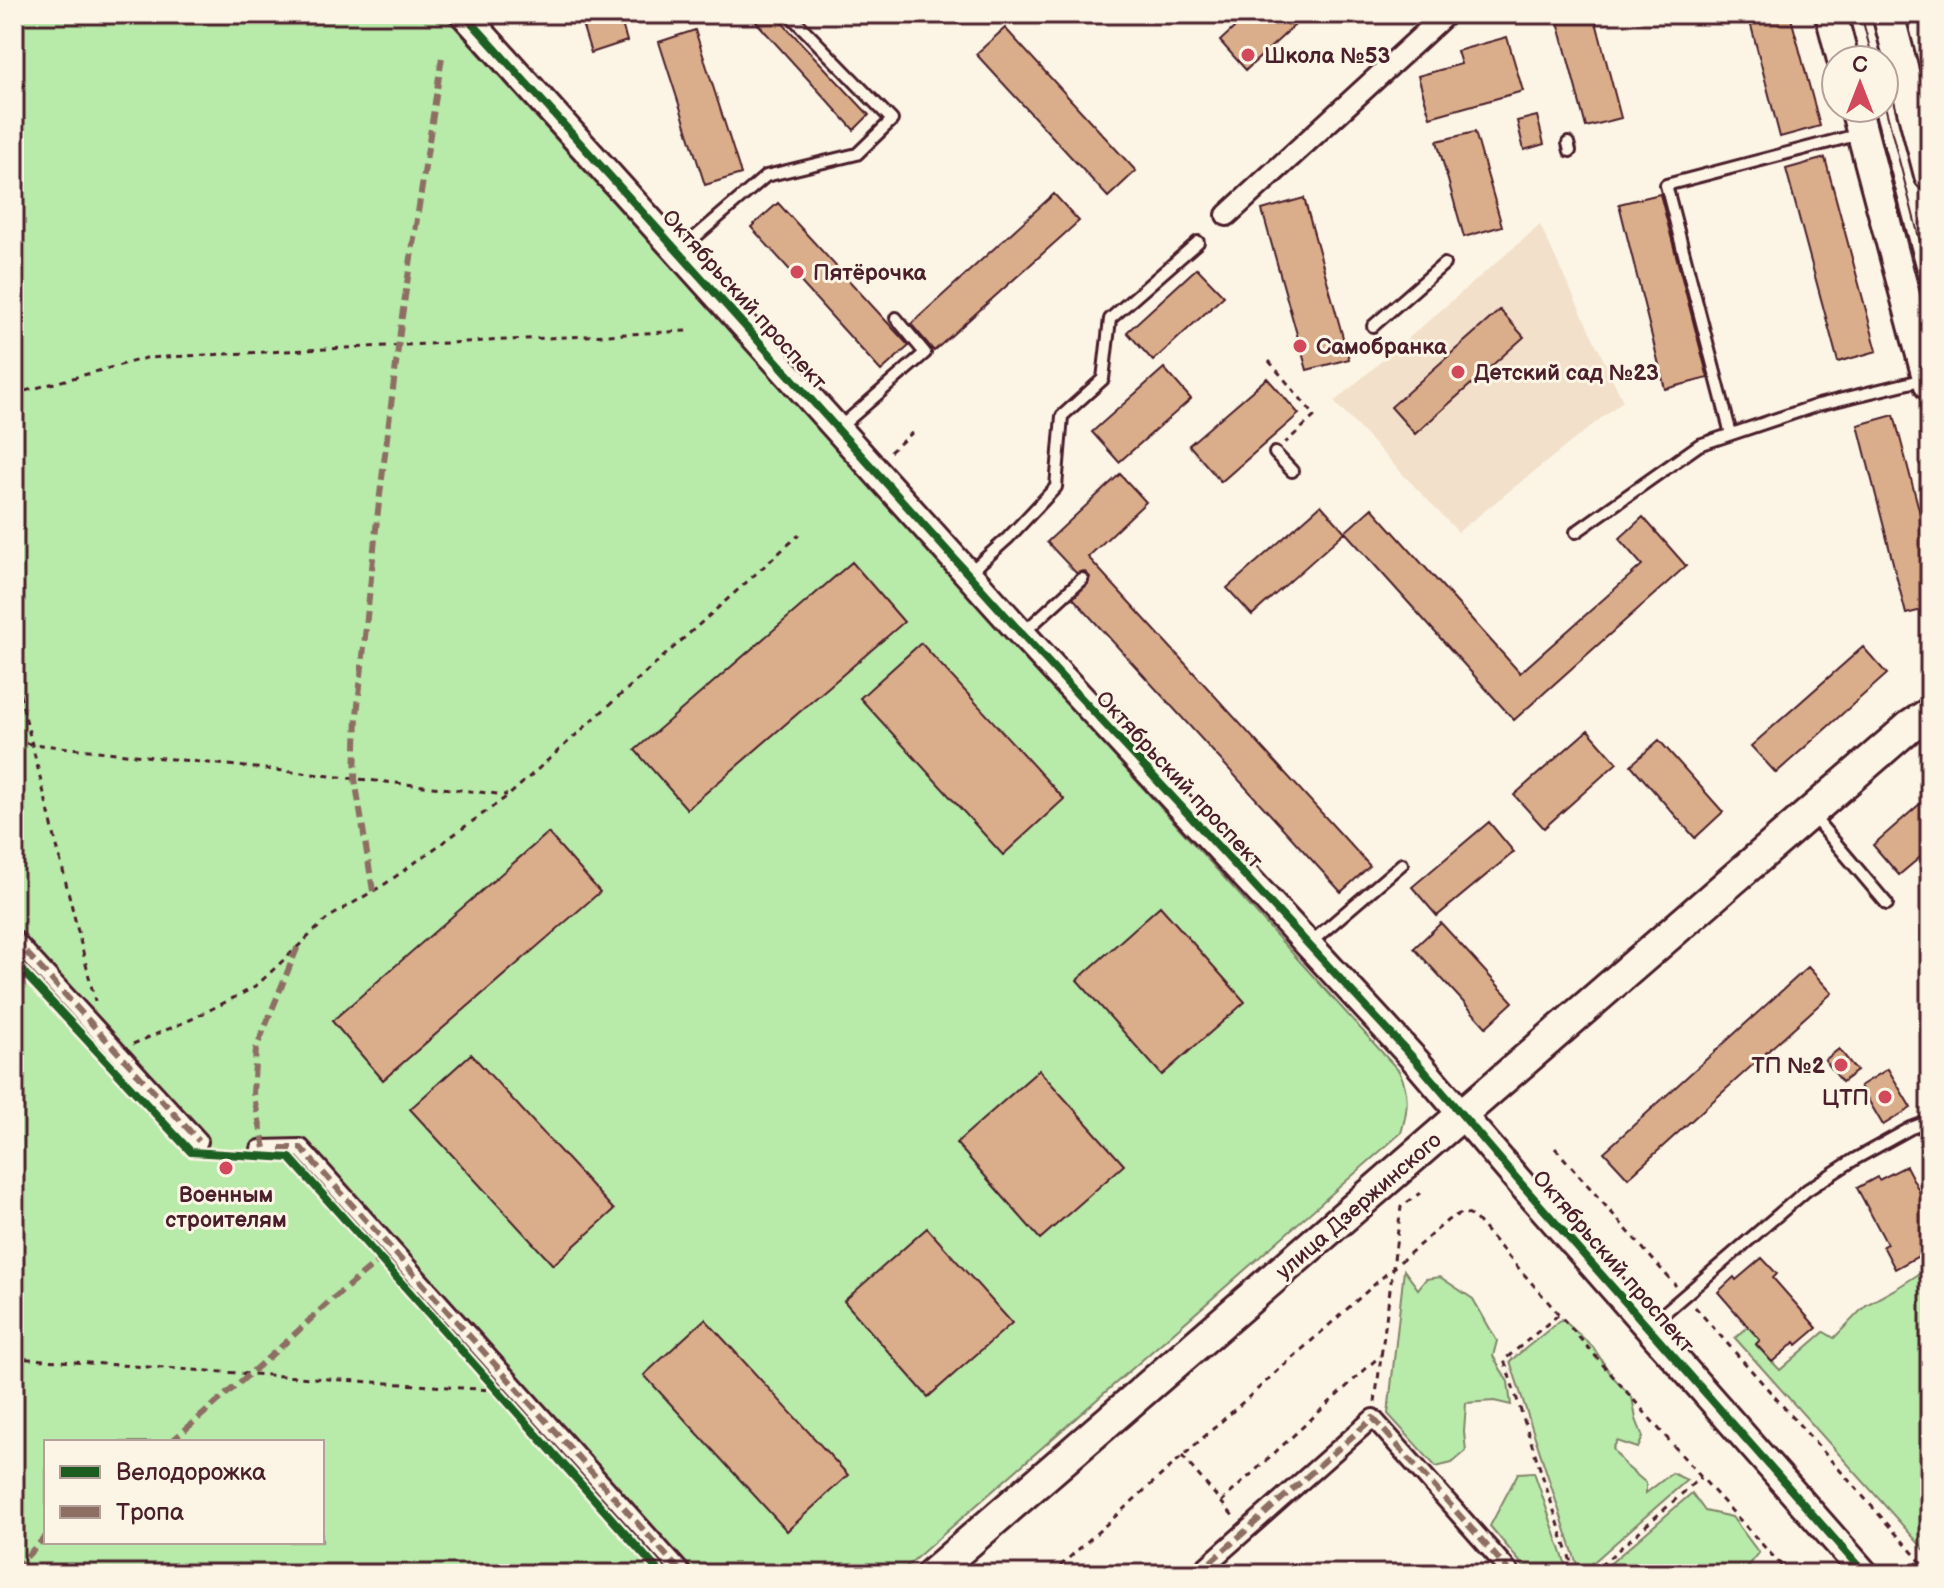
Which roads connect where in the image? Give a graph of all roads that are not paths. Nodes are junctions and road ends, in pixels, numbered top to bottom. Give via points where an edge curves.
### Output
1 (464, 14) edge
2 (789, 14) edge
3 (1446, 14) edge
4 (1831, 14) edge
5 (1888, 14) edge
6 (1839, 44) edge
7 (1919, 88) edge
8 (1847, 124) edge
9 (1860, 124) edge
10 (1930, 175) edge
11 (1227, 215) dead end
12 (1198, 242) dead end
13 (678, 252) junction
14 (1444, 264) dead end
15 (896, 318) dead end
16 (1373, 326) dead end
17 (1929, 381) edge
18 (838, 429) junction
19 (1731, 434) junction
20 (1275, 453) road end
21 (1292, 471) dead end
22 (1576, 532) dead end
23 (968, 574) junction
24 (1082, 579) dead end
25 (1022, 634) junction
26 (1930, 713) edge
27 (1810, 813) junction
28 (1402, 864) dead end
29 (1887, 904) dead end
30 (14, 939) edge
31 (1309, 944) junction
32 (1463, 1114) junction
33 (1930, 1121) edge
34 (199, 1141) dead end
35 (260, 1149) dead end
36 (1648, 1327) junction
37 (683, 1574) edge
38 (932, 1574) edge
39 (1197, 1574) edge
40 (1512, 1574) edge
41 (1865, 1574) edge

1 - 13 street, Октябрьский проспект
2 - 13 lane via 892,120 857,154 766,176
3 - 11 street
4 - 6 main road
5 - 7 main road
7 - 10 main road
8 - 19 lane via 1666,185
9 - 17 main road
12 - 23 lane via 1110,319 1103,379 1062,416 1056,487
13 - 18 street, Октябрьский проспект
14 - 16 lane
15 - 18 lane via 925,353
17 - 19 lane via 1818,405
18 - 23 street, Октябрьский проспект
19 - 22 lane via 1699,445
20 - 21 lane
23 - 25 street, Октябрьский проспект
24 - 25 lane
25 - 31 street, Октябрьский проспект
26 - 27 main road, улица Дзержинского
27 - 29 lane
27 - 32 main road, улица Дзержинского
28 - 31 lane
30 - 34 street
31 - 32 street, Октябрьский проспект
32 - 36 street, Октябрьский проспект
32 - 38 main road, улица Дзержинского
33 - 36 lane via 1807,1190
35 - 37 street via 301,1148
36 - 41 street, Октябрьский проспект
39 - 40 street via 1373,1418

